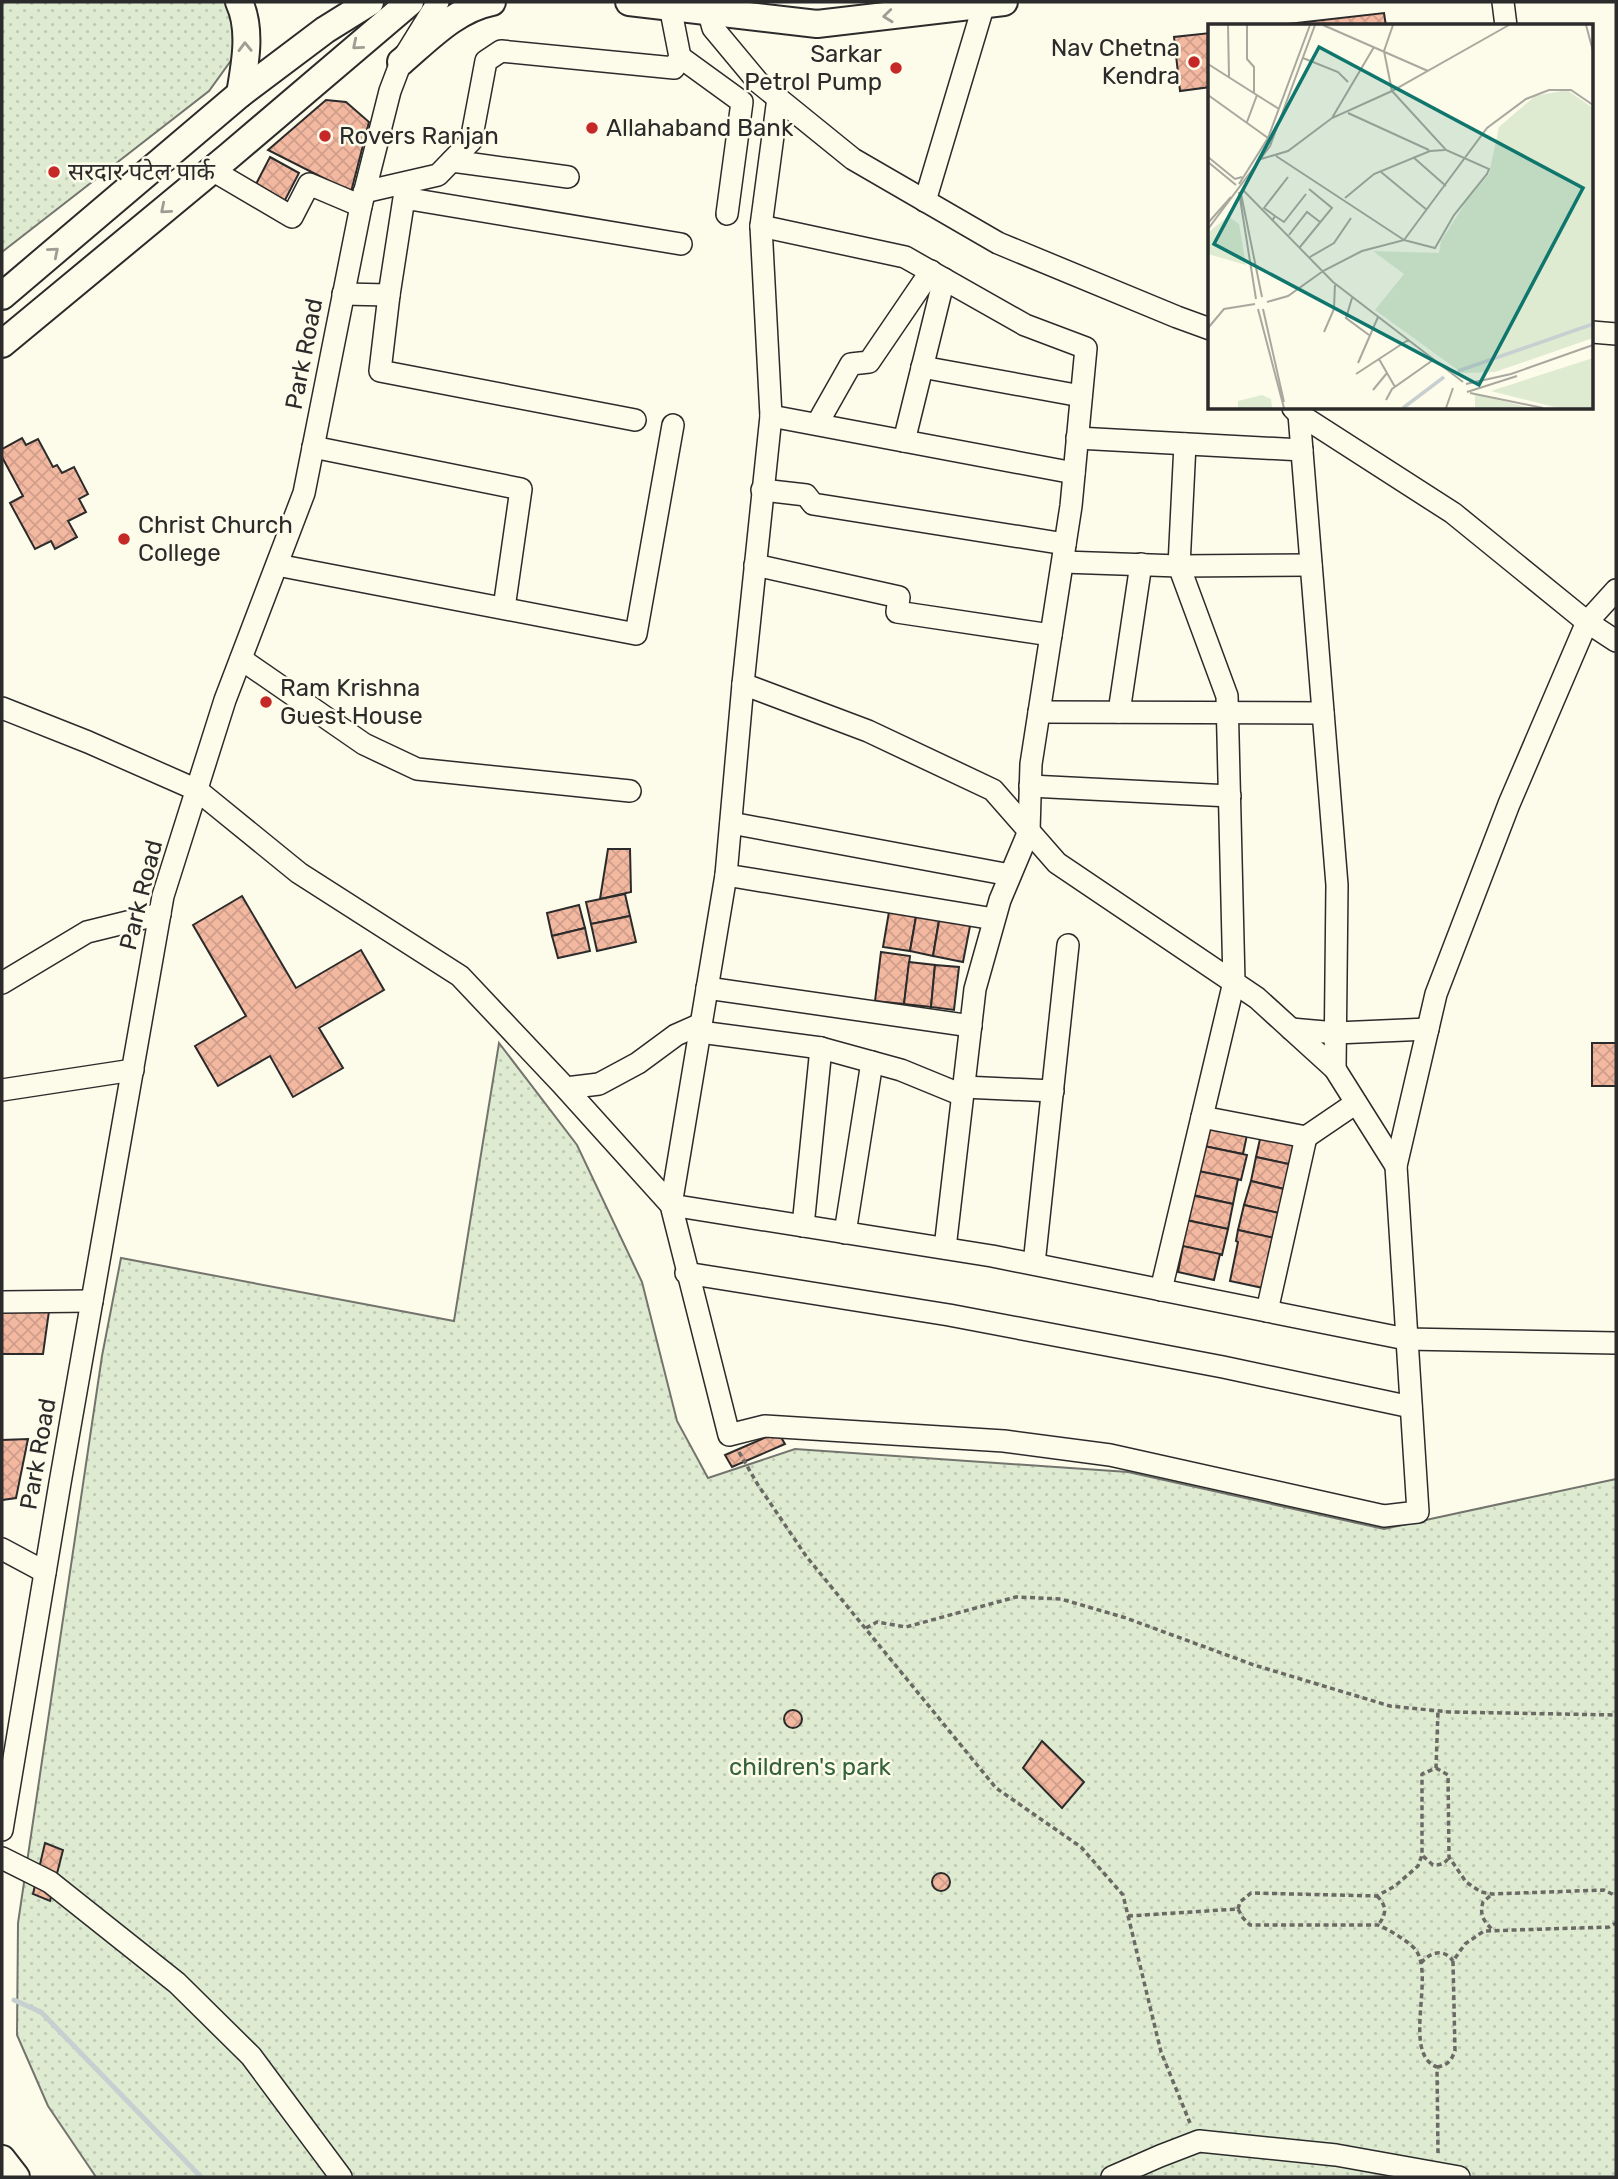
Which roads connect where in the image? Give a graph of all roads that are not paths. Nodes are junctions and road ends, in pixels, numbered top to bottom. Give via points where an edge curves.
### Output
1 (239, 2) edge
2 (370, 2) edge
3 (410, 2) edge
4 (438, 2) edge
5 (492, 2) edge
6 (629, 2) edge
7 (1503, 2) edge
8 (994, 3) edge
9 (670, 6) junction
10 (708, 10) junction
11 (1506, 24) edge
12 (680, 57) junction
13 (401, 62) junction
14 (240, 94) junction
15 (778, 98) junction
16 (452, 161) junction
17 (212, 170) junction
18 (568, 177) dead end
19 (363, 199) junction
20 (925, 201) junction
21 (727, 214) dead end
22 (761, 226) junction
23 (681, 244) dead end
24 (937, 275) junction
25 (343, 294) junction
26 (389, 295) junction
27 (2, 296) edge
28 (1208, 327) edge
29 (1594, 332) edge
30 (1616, 334) edge
31 (2, 344) edge
32 (922, 367) junction
33 (1081, 396) junction
34 (1296, 411) edge
35 (771, 416) junction
36 (635, 420) dead end
37 (817, 424) junction
38 (674, 425) dead end
39 (1077, 438) junction
40 (904, 441) junction
41 (1185, 444) junction
42 (313, 447) junction
43 (1302, 450) junction
44 (1074, 473) junction
45 (762, 490) junction
46 (1064, 553) junction
47 (277, 565) junction
48 (755, 565) junction
49 (1141, 565) junction
50 (1311, 565) junction
51 (1179, 566) junction
52 (1616, 590) edge
53 (504, 608) junction
54 (1587, 622) junction
55 (1051, 635) junction
56 (1616, 640) edge
57 (241, 659) junction
58 (743, 684) junction
59 (2, 708) edge
60 (1039, 712) junction
61 (1118, 712) junction
62 (1227, 713) junction
63 (1323, 713) junction
64 (1030, 786) junction
65 (197, 790) junction
66 (630, 791) dead end
67 (1230, 796) junction
68 (731, 823) junction
69 (1029, 831) junction
70 (726, 875) junction
71 (1010, 875) junction
72 (160, 914) junction
73 (994, 919) junction
74 (1069, 946) dead end
75 (1234, 982) junction
76 (2, 983) edge
77 (707, 988) junction
78 (971, 1026) junction
79 (700, 1028) junction
80 (1291, 1029) junction
81 (1428, 1029) junction
82 (1336, 1033) junction
83 (821, 1048) junction
84 (872, 1062) junction
85 (1335, 1069) junction
86 (132, 1070) junction
87 (566, 1088) junction
88 (2, 1090) edge
89 (963, 1091) junction
90 (1053, 1091) junction
91 (1356, 1103) junction
92 (1202, 1117) junction
93 (1306, 1137) junction
94 (1396, 1166) junction
95 (671, 1205) junction
96 (803, 1226) junction
97 (845, 1233) junction
98 (945, 1248) junction
99 (1034, 1264) junction
100 (687, 1273) junction
101 (1161, 1290) junction
102 (92, 1301) junction
103 (2, 1302) edge
104 (1267, 1311) junction
105 (1406, 1339) junction
106 (1616, 1343) edge
107 (1411, 1407) junction
108 (2, 1549) edge
109 (45, 1572) junction
110 (4, 1802) edge
111 (2, 1830) edge
112 (2, 1858) edge
113 (2, 2160) edge
114 (1448, 2175) edge
115 (16, 2177) edge
116 (341, 2177) edge
117 (1112, 2177) edge

14 -> 1 main road via 246,53 244,11
2 - 14 main road via 324,30
3 -> 17 main road
4 - 13 street, Park Road
5 - 13 main road via 452,19
6 - 9 main road
7 - 11 street
8 -> 10 main road via 817,24
8 - 20 street
9 - 10 main road
9 - 12 street
10 - 15 street via 713,28 758,82
12 - 16 street via 674,68 501,51 486,61 471,141
12 - 21 street via 742,102
13 - 19 street, Park Road
27 -> 14 main road
15 - 20 street via 853,159
15 - 22 street
16 - 18 street
16 - 19 street via 438,175
17 - 19 street via 292,217 309,184
17 -> 31 main road
19 - 25 street, Park Road
20 - 28 street via 998,243
22 - 24 street via 905,257
22 - 35 street
23 - 26 street via 404,198
24 - 32 street
24 - 33 street via 1025,325 1086,348
24 - 37 street via 869,362 851,364
25 - 26 street
25 - 42 street, Park Road
26 - 36 street via 380,371
29 - 30 street
32 - 33 street
32 - 40 street
33 - 39 street
34 - 43 street
34 - 54 street via 1453,513
35 - 37 street
35 - 45 street
37 - 40 street
38 - 53 street via 636,634
39 - 41 street
39 - 44 street
40 - 44 street
41 - 43 street
41 - 51 street
42 - 47 street, Park Road via 304,493
42 - 53 street via 522,489
43 - 50 street
44 - 46 street
45 - 46 street via 806,495 813,504
45 - 48 street
46 - 49 street
46 - 55 street
47 - 53 street
47 - 57 street, Park Road
48 - 55 street via 899,597 897,612
48 - 58 street
49 - 51 street
49 - 61 street
50 - 51 street
50 - 63 street
51 - 62 street via 1227,696
52 - 54 street
54 - 56 street
54 - 81 street via 1509,804 1436,994
55 - 60 street
57 - 65 street, Park Road
57 - 66 street via 364,744 417,769
58 - 68 street
58 - 69 street via 868,730 993,790
59 - 65 street
60 - 61 street
60 - 64 street
61 - 62 street
62 - 63 street
62 - 67 street
63 - 82 street via 1337,885
64 - 67 street
64 - 69 street
65 - 72 street, Park Road
65 - 87 street via 299,873 460,976
67 - 75 street
68 - 70 street
68 - 71 street
69 - 71 street
69 - 75 street via 1057,863
70 - 73 street
70 - 77 street
71 - 73 street
72 - 76 street via 87,932
72 - 86 street, Park Road
73 - 78 street via 975,989
74 - 90 street
75 - 80 street
75 - 92 street
77 - 78 street
77 - 79 street
78 - 89 street
79 - 83 street
79 - 87 street via 676,1035 638,1063 598,1083
79 - 95 street
80 - 82 street
80 - 85 street
81 - 82 street
81 - 94 street
82 - 85 street
83 - 84 street
83 - 96 street
84 - 89 street
84 - 97 street
85 - 91 street
86 - 88 street
86 - 102 street, Park Road
87 - 95 street
89 - 90 street
89 - 98 street
90 - 99 street
91 - 93 street
91 - 94 street
92 - 93 street
92 - 101 street
93 - 104 street
94 - 105 street
95 - 96 street
95 - 100 street
96 - 97 street
97 - 98 street
98 - 99 street
99 - 101 street
100 - 107 street via 977,1320
100 - 107 street via 729,1436 765,1426 1004,1441 1110,1454 1384,1516 1418,1513
101 - 104 street
102 - 103 street
102 - 109 street, Park Road
104 - 105 street
105 - 106 street
105 - 107 street
108 - 109 street
109 - 110 street, Park Road
110 - 111 street, Park Road
112 - 116 street via 50,1882 177,1983 251,2056
113 - 115 main road
114 - 117 street via 1336,2155 1199,2141

